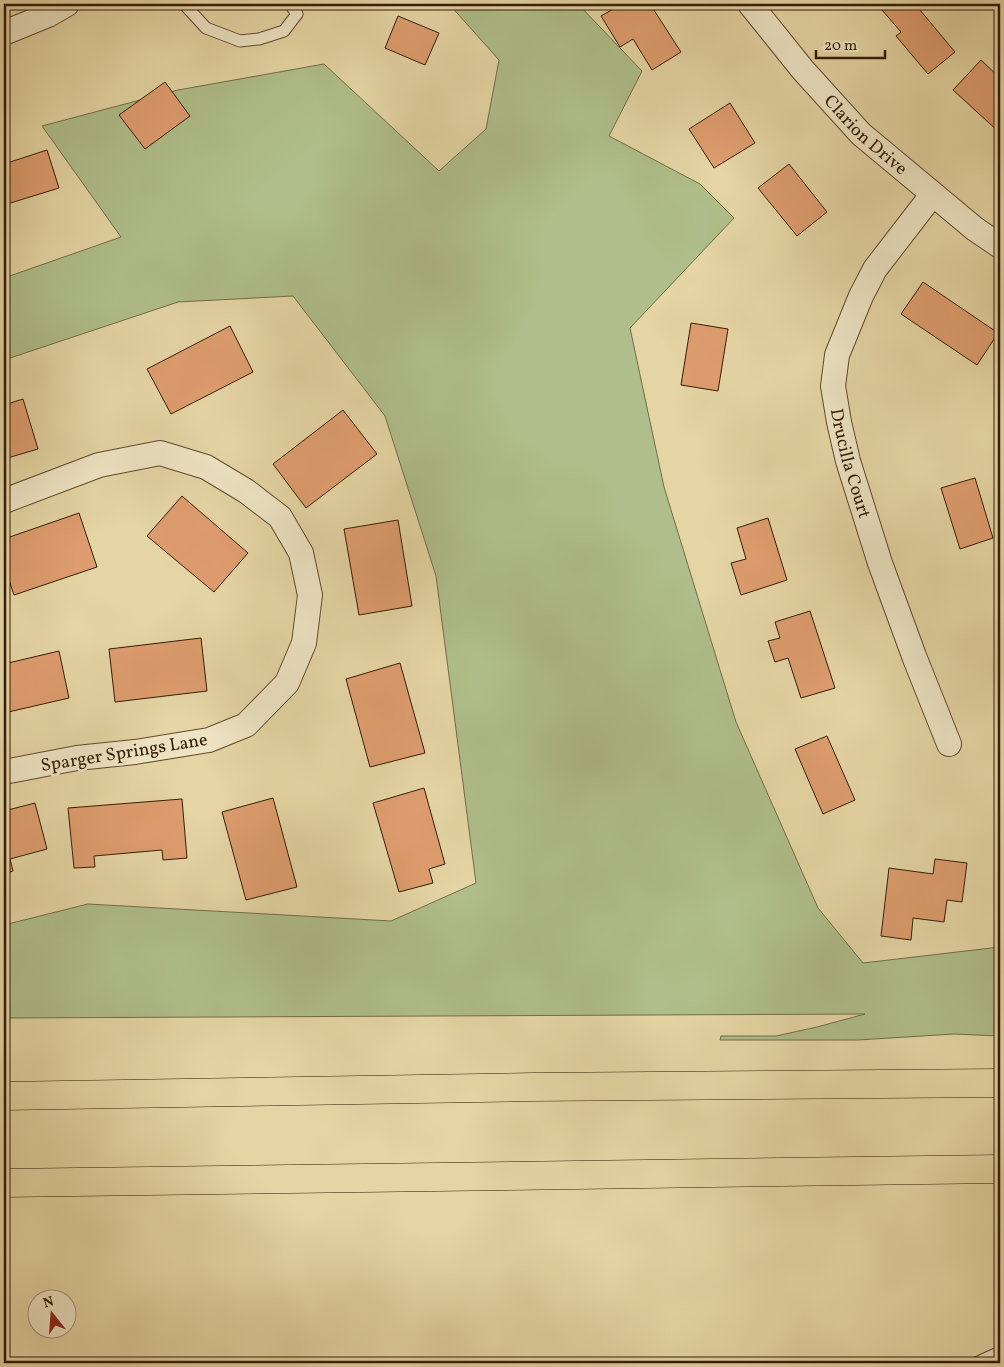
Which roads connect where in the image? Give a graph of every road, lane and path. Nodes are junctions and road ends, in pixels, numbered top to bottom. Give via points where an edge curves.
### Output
1 (67, 4) edge
2 (184, 4) edge
3 (290, 4) edge
4 (750, 4) edge
5 (4, 33) edge
6 (932, 194) junction
7 (1000, 246) edge
8 (4, 500) edge
9 (950, 744) dead end
10 (4, 772) edge
11 (1000, 1083) edge
12 (4, 1096) edge
13 (946, 1169) junction
14 (1000, 1169) edge
15 (1000, 1180) edge
16 (4, 1183) edge
17 (1000, 1352) edge
18 (976, 1363) edge

1 - 5 street
2 - 3 lane via 206,28 240,41 259,40 284,31 297,14
4 - 6 street, Clarion Drive via 803,70 861,134
6 - 7 street, Clarion Drive
6 - 9 street, Drucilla Court via 875,269 861,296 838,355 834,386 848,461 880,563
8 - 10 street, Sparger Springs Lane via 99,465 160,453 206,467 246,491 280,517 300,553 310,596 304,643 287,683 246,725 209,740 77,758
11 - 12 highway
13 - 14 highway
13 - 15 highway
13 - 16 highway
17 - 18 lane

